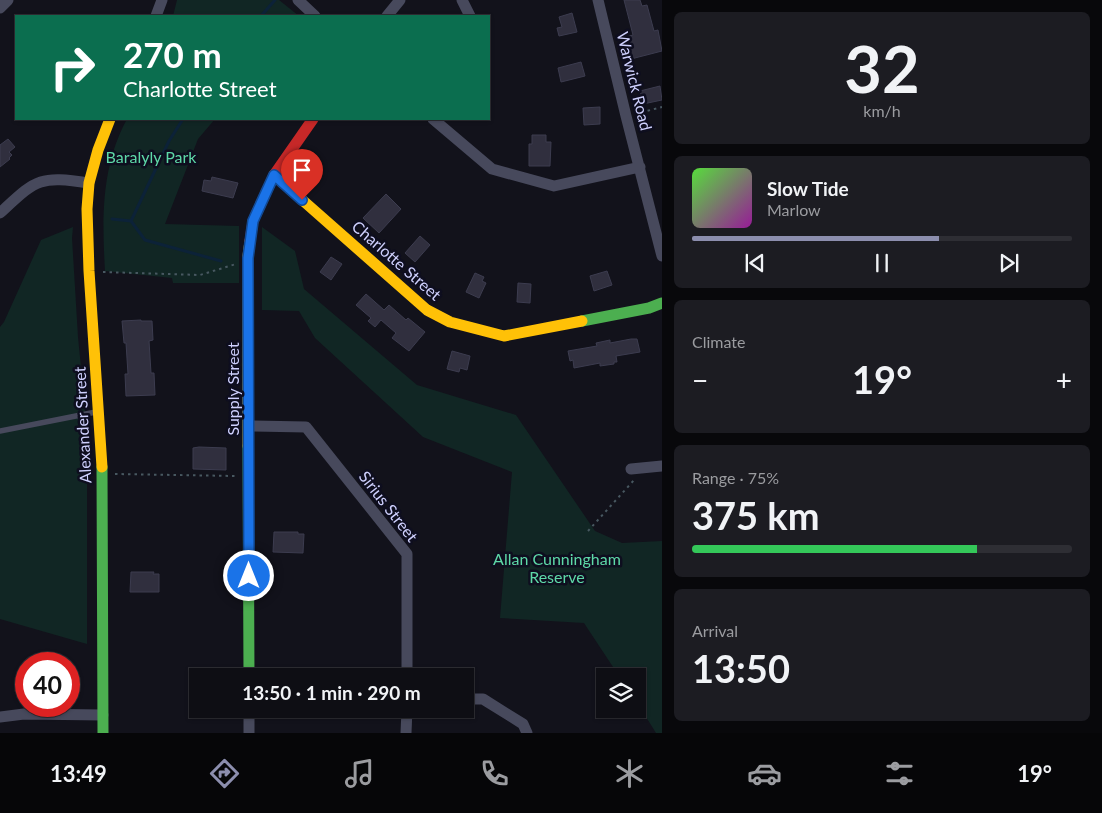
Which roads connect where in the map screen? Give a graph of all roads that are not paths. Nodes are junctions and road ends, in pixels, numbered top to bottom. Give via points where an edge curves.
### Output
1 (8, 0) edge
2 (162, 0) edge
3 (298, 0) edge
4 (400, 0) edge
5 (462, 0) edge
6 (598, 0) edge
7 (0, 8) edge
8 (156, 15) edge
9 (314, 15) edge
10 (388, 15) edge
11 (470, 15) edge
12 (110, 120) edge
13 (312, 120) edge
14 (434, 120) edge
15 (640, 167) junction
16 (274, 175) junction
17 (89, 183) junction
18 (0, 212) edge
19 (662, 256) edge
20 (662, 304) edge
21 (98, 412) junction
22 (249, 426) junction
23 (0, 431) edge
24 (662, 466) edge
25 (631, 469) dead end
26 (249, 668) edge
27 (407, 668) edge
28 (474, 699) edge
29 (103, 714) junction
30 (0, 717) edge
31 (249, 718) edge
32 (407, 718) edge
33 (103, 733) edge
34 (249, 733) edge
35 (406, 733) edge
36 (527, 733) edge

1 - 7 street
2 - 8 street
3 - 9 street
4 - 10 street
5 - 11 street
6 - 15 street, Warwick Road
12 - 17 street, Alexander Street
13 - 16 street, Supply Street
14 - 15 street via 492,169 554,186
15 - 19 street, Warwick Road
16 - 20 street, Charlotte Street via 427,310 450,322 504,336
16 - 22 street, Supply Street via 253,221 248,256
17 - 18 street via 56,178 42,180 28,186
17 - 21 street, Alexander Street via 89,271
21 - 23 lane
21 - 29 street, Alexander Street via 102,472
22 - 26 street, Supply Street
22 - 27 street, Sirius Street via 306,427 407,554
24 - 25 street
28 - 36 street via 483,699 523,724
29 - 30 street
29 - 33 street, Alexander Street
31 - 34 street
32 - 35 street

